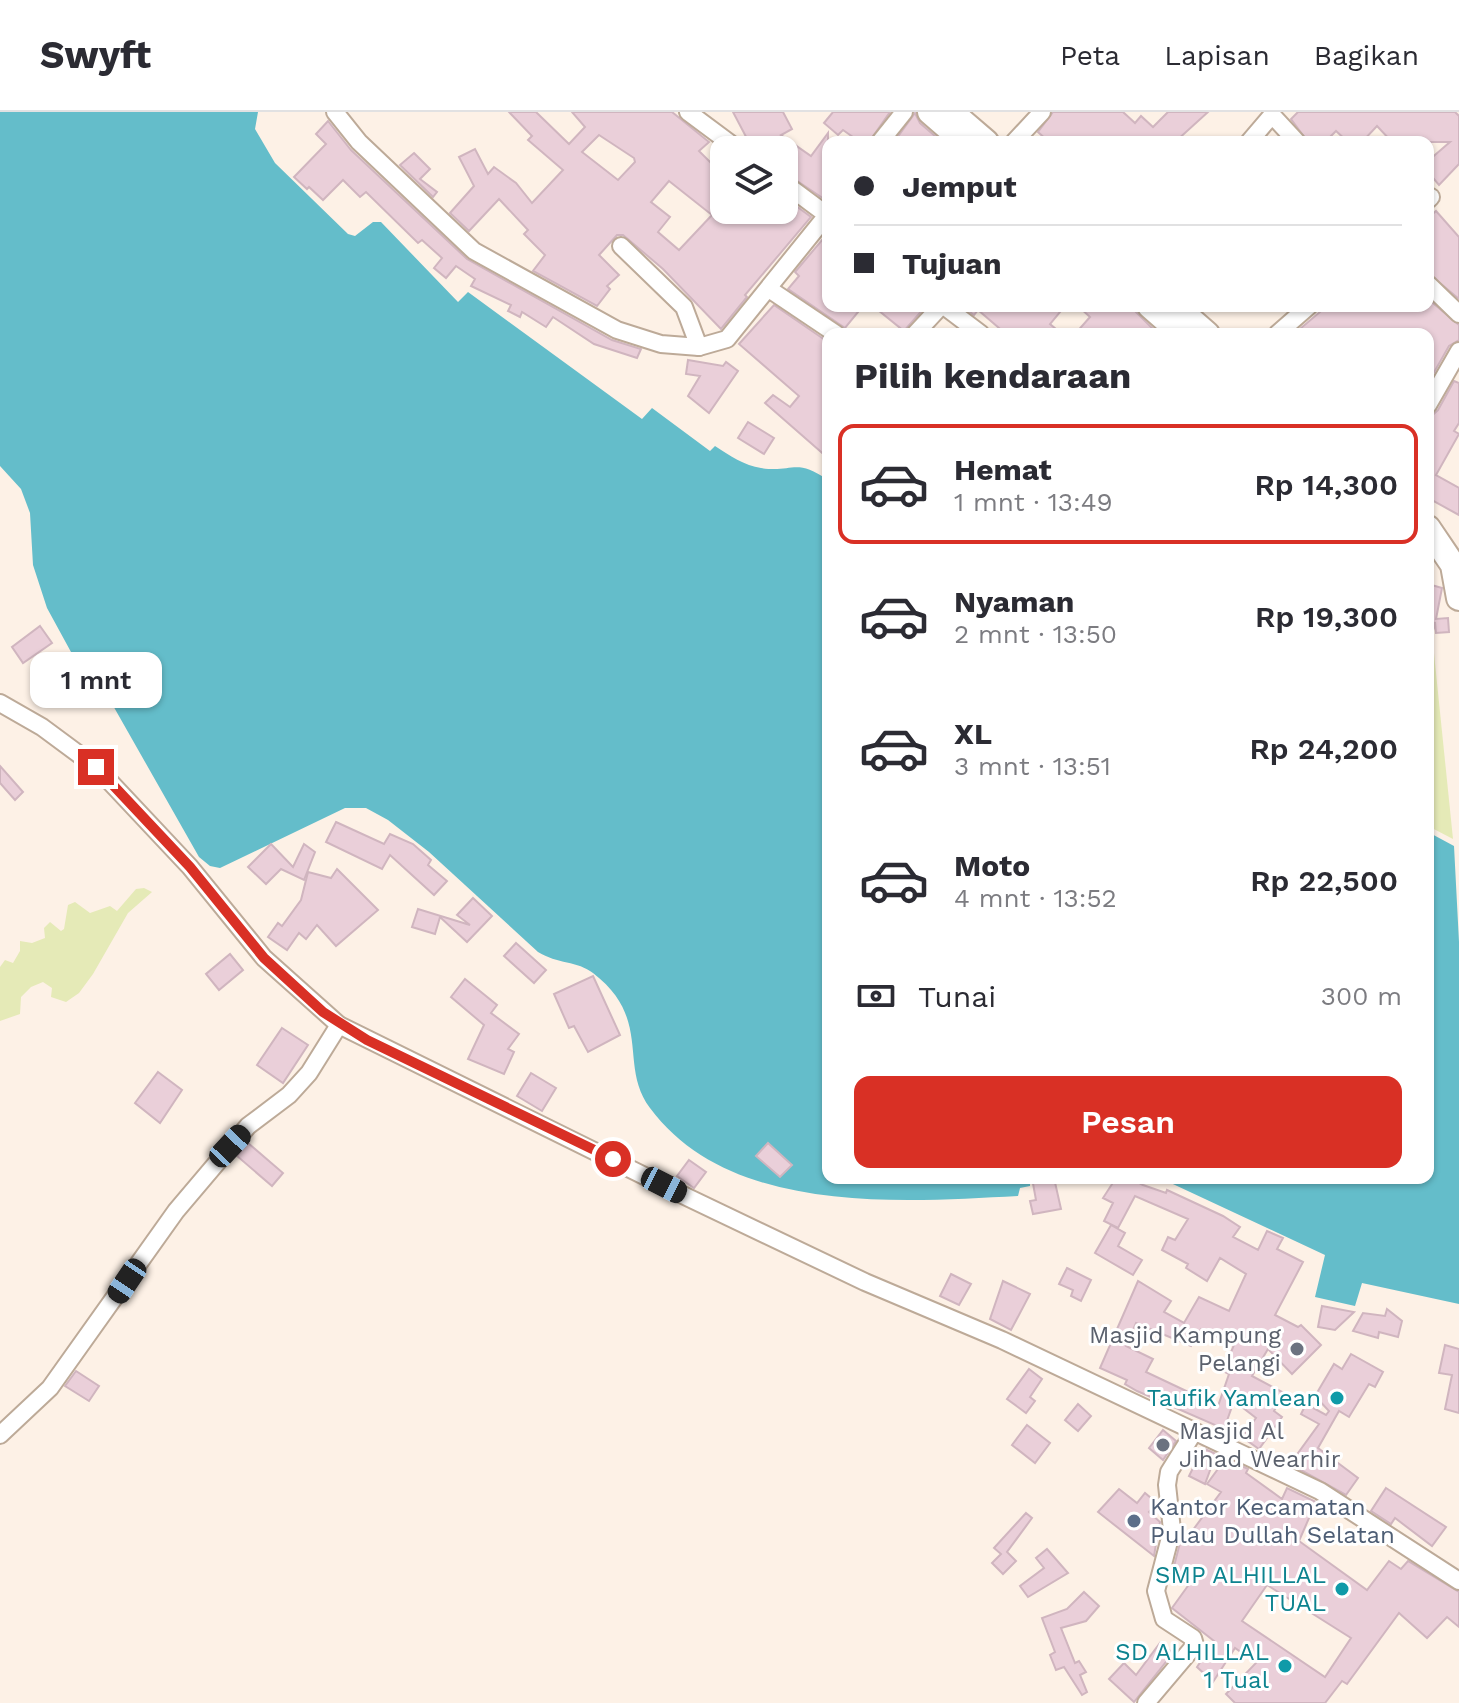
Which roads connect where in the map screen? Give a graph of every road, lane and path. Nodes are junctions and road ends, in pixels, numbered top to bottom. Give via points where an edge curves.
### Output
1 (335, 112) edge
2 (688, 112) edge
3 (904, 112) edge
4 (930, 112) edge
5 (951, 112) edge
6 (1042, 112) edge
7 (1272, 113) edge
8 (720, 136) edge
9 (885, 136) edge
10 (958, 136) edge
11 (979, 136) edge
12 (1020, 136) edge
13 (1254, 136) edge
14 (1292, 136) edge
15 (798, 193) edge
16 (822, 210) edge
17 (822, 222) edge
18 (621, 246) dead end
19 (769, 289) junction
20 (1434, 290) edge
21 (937, 312) edge
22 (951, 312) edge
23 (1157, 312) edge
24 (1182, 312) edge
25 (1302, 312) edge
26 (1459, 314) edge
27 (827, 328) edge
28 (921, 328) edge
29 (973, 328) edge
30 (1175, 328) edge
31 (1200, 328) edge
32 (1284, 328) edge
33 (699, 347) junction
34 (1459, 351) edge
35 (1434, 395) edge
36 (1434, 537) edge
37 (1434, 553) edge
38 (1453, 565) junction
39 (1459, 598) edge
40 (0, 703) edge
41 (339, 1025) junction
42 (1194, 1432) junction
43 (0, 1435) edge
44 (1459, 1581) edge
45 (1146, 1703) edge

1 - 33 street via 368,151 474,251 617,330 661,344
2 - 8 street
3 - 9 street
4 - 10 highway
5 - 11 highway
6 - 12 street
7 - 13 street
7 - 14 street
15 - 16 street
17 - 19 street
18 - 33 street via 684,307
19 - 27 street
19 - 33 street via 733,334
20 - 26 street
21 - 28 street
22 - 29 street
23 - 30 highway
24 - 31 highway
25 - 32 street
34 - 35 street
36 - 38 highway
37 - 38 highway
38 - 39 highway
40 - 41 street via 96,767 190,867 281,976
41 - 42 street via 771,1237
41 - 43 street via 299,1084 248,1126 176,1211 50,1388
42 - 44 street via 1337,1500
42 - 45 street via 1169,1472 1172,1530 1156,1591 1164,1619 1193,1638 1195,1645

